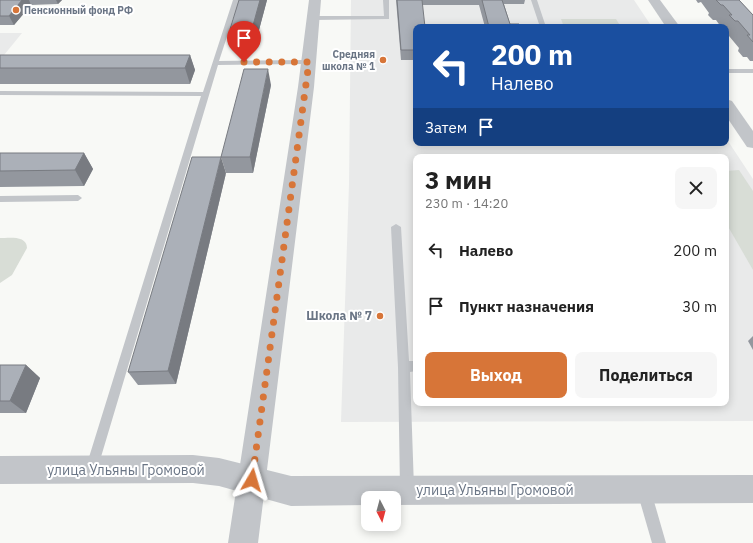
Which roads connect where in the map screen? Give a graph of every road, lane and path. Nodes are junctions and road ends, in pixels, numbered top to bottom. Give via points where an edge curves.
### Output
1 (236, 0) edge
2 (386, 0) edge
3 (534, 0) edge
4 (654, 0) edge
5 (314, 9) edge
6 (542, 24) edge
7 (671, 24) edge
8 (309, 62) junction
9 (215, 63) junction
10 (729, 71) edge
11 (753, 71) edge
12 (0, 93) edge
13 (205, 94) junction
14 (729, 108) edge
15 (753, 143) edge
16 (78, 198) dead end
17 (0, 199) edge
18 (396, 227) dead end
19 (410, 366) edge
20 (91, 469) junction
21 (0, 470) edge
22 (252, 480) junction
23 (753, 488) edge
24 (407, 490) junction
25 (644, 490) junction
26 (244, 543) edge
27 (659, 543) edge

1 - 9 lane
2 - 5 lane via 387,18
3 - 6 lane
4 - 7 street
5 - 8 street
8 - 9 lane
8 - 22 street
9 - 13 lane
10 - 11 lane
12 - 13 lane
13 - 20 lane
14 - 15 street
16 - 17 lane
18 - 19 lane
19 - 24 lane
20 - 21 street, улица Ульяны Громовой
20 - 22 street, улица Ульяны Громовой via 193,469
22 - 24 street, улица Ульяны Громовой via 291,491
22 - 26 street
23 - 25 street, улица Ульяны Громовой
24 - 25 street, улица Ульяны Громовой
25 - 27 lane

